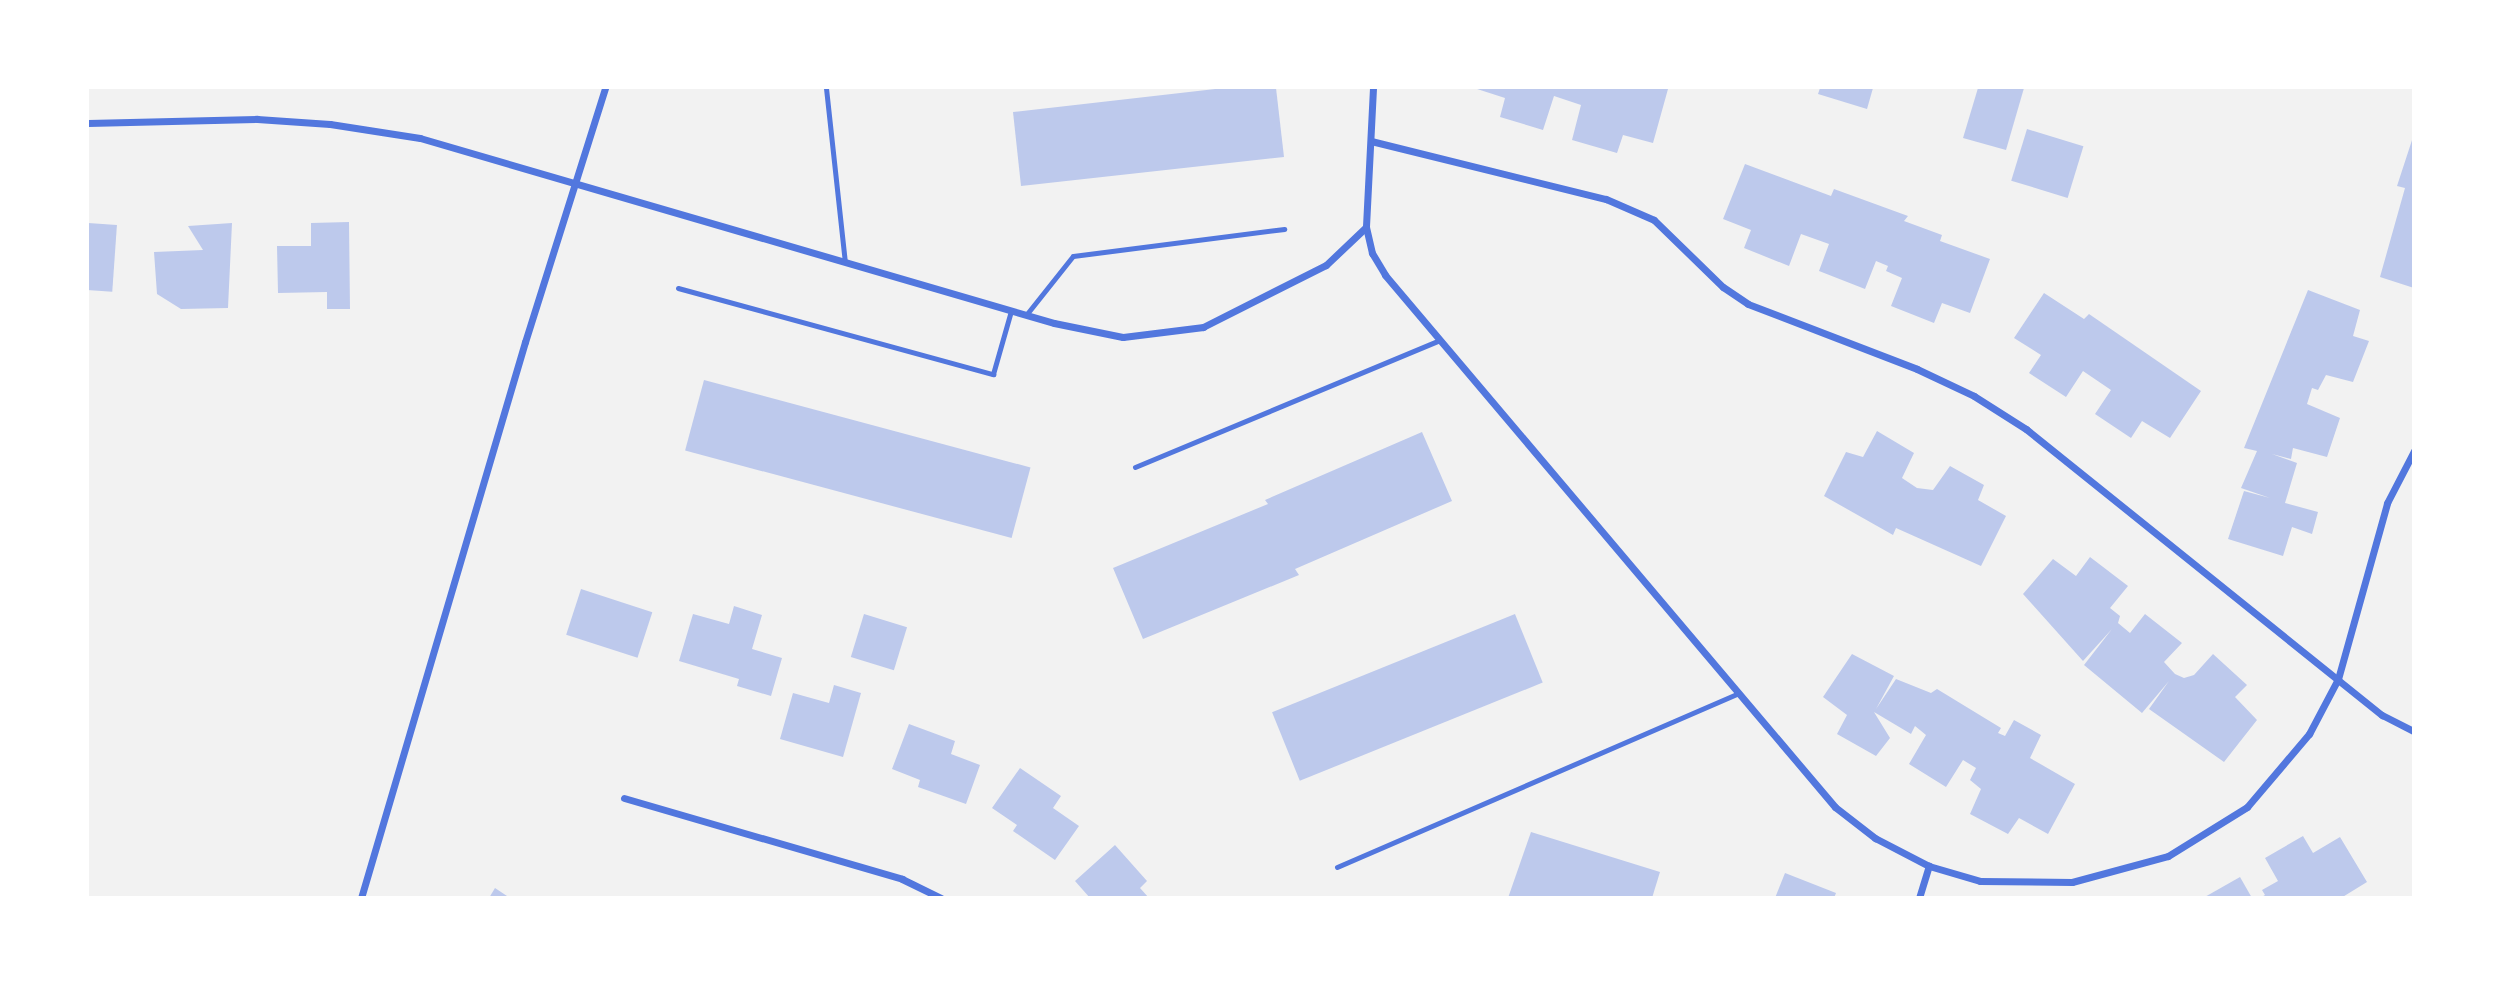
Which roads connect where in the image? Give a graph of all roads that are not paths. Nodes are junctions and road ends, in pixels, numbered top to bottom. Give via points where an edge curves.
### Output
1 (605, 88) edge
2 (826, 88) edge
3 (1372, 88) edge
4 (88, 123) edge
5 (1371, 141) junction
6 (576, 183) junction
7 (1366, 227) junction
8 (1284, 229) dead end
9 (845, 261) junction
10 (678, 288) dead end
11 (1011, 311) junction
12 (1026, 315) junction
13 (1440, 340) junction
14 (2413, 451) edge
15 (1135, 467) dead end
16 (2338, 679) junction
17 (1738, 693) junction
18 (2413, 731) edge
19 (624, 797) dead end
20 (1929, 866) junction
21 (1337, 867) dead end
22 (361, 898) edge
23 (941, 898) edge
24 (1919, 898) edge

1 - 6 street
2 - 9 lane
3 - 5 street
4 - 6 street via 257,120 330,124 420,138
5 - 7 street
5 - 16 street via 1606,199 1654,220 1748,304 1917,369 1974,396 2026,429
6 - 9 street
6 - 22 street
7 - 12 street via 1326,265 1203,327 1123,337
7 - 13 street via 1372,253 1385,275
8 - 12 lane via 1073,256
9 - 11 street
10 - 11 lane via 993,374
11 - 12 street
13 - 15 lane
13 - 17 street
14 - 16 street via 2387,503
16 - 18 street via 2382,715
16 - 20 street via 2309,734 2270,784 2222,825 2168,856 2109,875 2037,885 1980,881
17 - 20 street via 1835,807 1875,838
17 - 21 lane
19 - 23 street via 902,879
20 - 24 street

